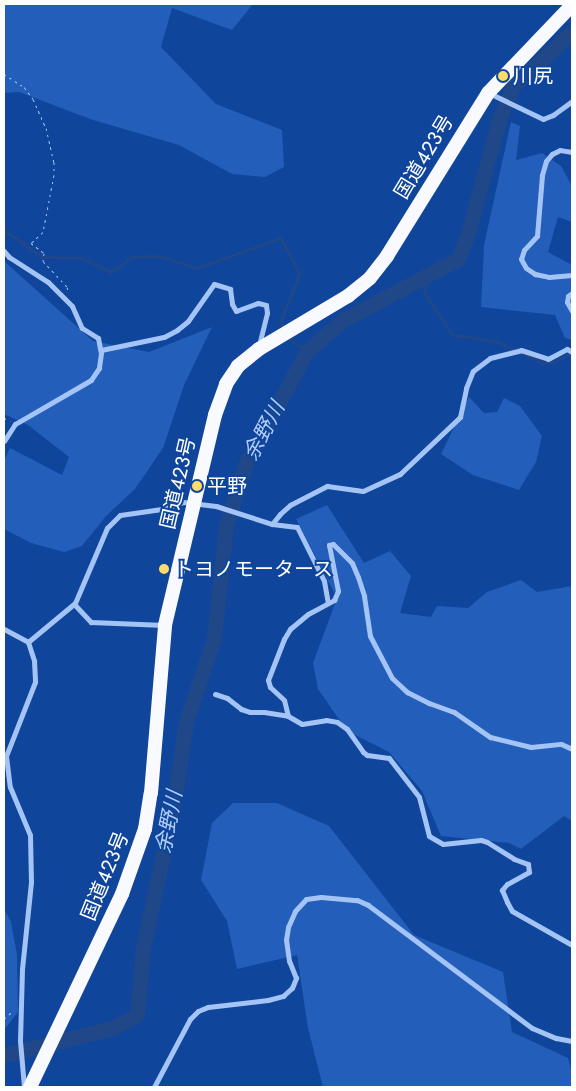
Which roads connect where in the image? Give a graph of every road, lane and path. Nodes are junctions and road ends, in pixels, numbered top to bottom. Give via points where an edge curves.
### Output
1 (572, 5) edge
2 (4, 74) edge
3 (492, 95) junction
4 (572, 101) edge
5 (572, 152) edge
6 (4, 251) edge
7 (572, 275) edge
8 (572, 293) edge
9 (72, 306) junction
10 (572, 311) edge
11 (258, 348) junction
12 (101, 350) junction
13 (572, 352) edge
14 (4, 441) edge
15 (193, 503) junction
16 (272, 524) junction
17 (74, 604) junction
18 (328, 604) junction
19 (165, 625) junction
20 (4, 629) edge
21 (28, 642) junction
22 (214, 694) dead end
23 (288, 716) junction
24 (572, 749) edge
25 (572, 946) edge
26 (22, 1004) junction
27 (4, 1019) edge
28 (572, 1040) edge
29 (24, 1087) edge
30 (30, 1087) edge
31 (154, 1087) edge

1 - 3 highway, 国道423号
2 - 9 path via 24,87 46,128 54,175 43,232 31,242 44,253 43,261 67,287
3 - 4 street via 543,119
3 - 11 highway, 国道423号 via 370,278 348,296
5 - 7 street via 560,150 546,161 537,236 524,250 521,259 535,274 548,277
6 - 9 street via 48,282
8 - 10 street via 567,302
9 - 12 street via 82,328 98,338
11 - 12 street via 266,305 258,303 236,311 230,289 214,284 188,320 164,338
11 - 15 highway, 国道423号 via 238,366 226,384
12 - 14 street via 99,368 91,380 15,424
13 - 16 street via 567,349 548,359 521,350 490,358 473,371 460,417 400,474 364,491 327,486 290,505
15 - 16 street via 216,506
15 - 17 street via 183,502 162,509 120,515 107,528
15 - 19 highway, 国道423号
16 - 18 street via 297,527 324,581
17 - 19 street via 91,622
17 - 21 street
18 - 23 street via 308,614 290,629 275,660 268,680 270,687 284,700
18 - 24 street via 338,591 329,545 333,544 352,563 364,596 370,636 392,678 402,687 428,703 461,716 490,737 531,747 561,744
19 - 30 highway, 国道423号 via 145,829 122,894
20 - 21 street
21 - 26 street via 36,682 6,756 10,787 30,835 31,882 22,969
22 - 23 street via 250,712
23 - 25 street via 302,724 326,720 337,722 347,729 363,752 389,758 419,797 430,836 443,844 481,840 528,864 529,872 502,890 507,902 512,910
26 - 27 path
26 - 29 street via 20,1041
28 - 31 street via 556,1038 532,1028 368,905 357,900 320,896 306,899 295,911 288,927 289,961 296,978 292,988 276,998 198,1011 190,1019

